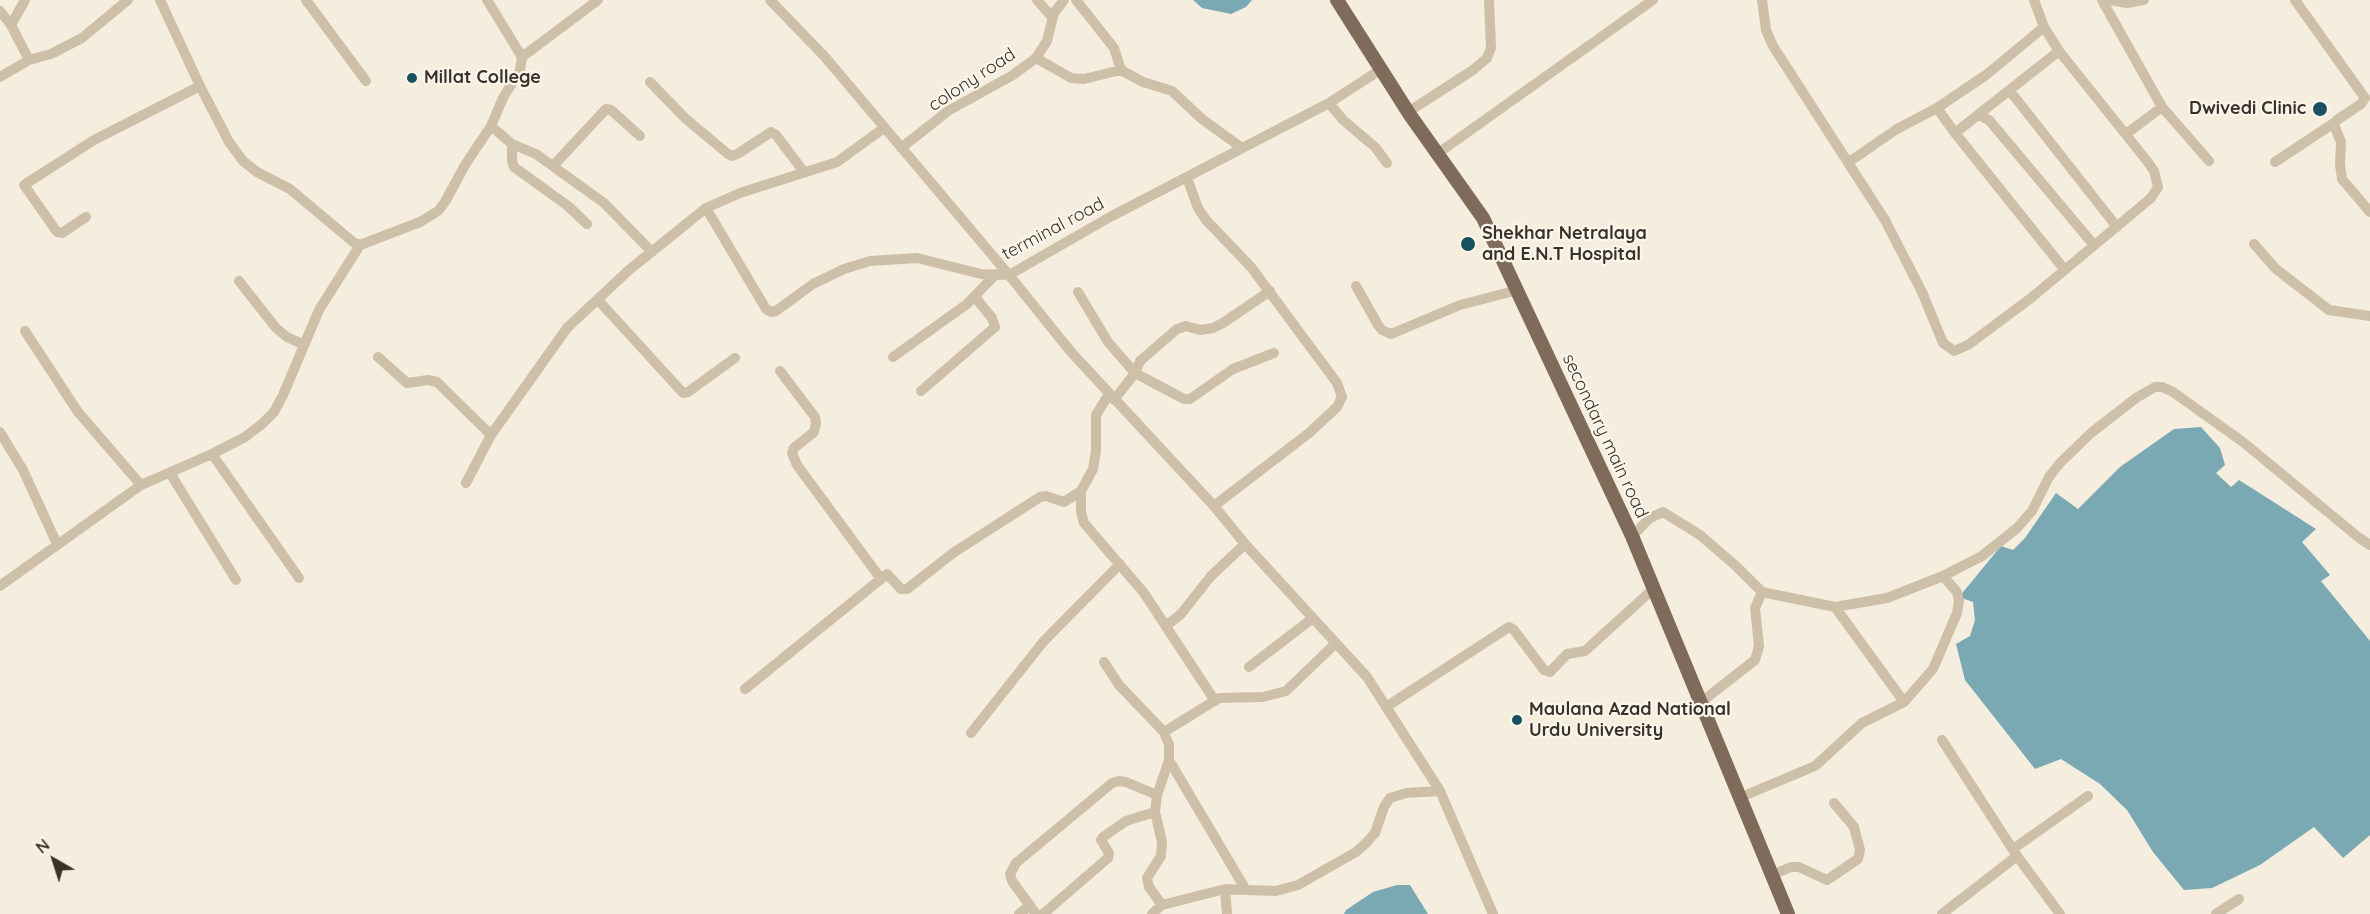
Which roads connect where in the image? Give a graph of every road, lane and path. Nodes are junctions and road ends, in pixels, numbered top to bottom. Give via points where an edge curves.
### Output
1 (25, 0) edge
2 (129, 0) edge
3 (160, 0) edge
4 (306, 0) edge
5 (487, 0) edge
6 (598, 0) edge
7 (770, 0) edge
8 (1037, 0) edge
9 (1065, 0) edge
10 (1076, 0) edge
11 (1336, 0) edge
12 (1489, 0) edge
13 (1653, 0) edge
14 (1762, 0) edge
15 (2034, 0) edge
16 (2102, 0) edge
17 (2110, 0) edge
18 (2144, 0) edge
19 (2295, 0) edge
20 (0, 11) edge
21 (1052, 17) junction
22 (11, 25) junction
23 (2044, 27) junction
24 (2059, 51) junction
25 (522, 57) junction
26 (1036, 58) junction
27 (28, 60) junction
28 (1120, 70) junction
29 (1380, 70) junction
30 (0, 77) edge
31 (366, 81) dead end
32 (650, 82) dead end
33 (200, 86) junction
34 (2010, 91) junction
35 (1329, 103) junction
36 (2162, 107) junction
37 (1937, 108) junction
38 (1408, 112) junction
39 (1978, 115) junction
40 (2334, 123) junction
41 (491, 126) junction
42 (884, 128) junction
43 (1955, 133) junction
44 (2126, 134) junction
45 (639, 136) dead end
46 (512, 144) junction
47 (901, 148) junction
48 (1242, 148) junction
49 (1437, 154) junction
50 (2210, 161) dead end
51 (1849, 162) junction
52 (2275, 162) dead end
53 (1387, 163) dead end
54 (553, 166) junction
55 (804, 172) junction
56 (1186, 178) junction
57 (706, 208) junction
58 (2370, 213) edge
59 (86, 217) dead end
60 (586, 224) dead end
61 (2117, 227) junction
62 (2093, 244) junction
63 (2254, 244) dead end
64 (360, 245) junction
65 (652, 252) junction
66 (2064, 269) junction
67 (996, 274) junction
68 (1009, 275) junction
69 (239, 281) dead end
70 (1356, 286) dead end
71 (1518, 290) junction
72 (1270, 291) junction
73 (1078, 292) dead end
74 (975, 297) junction
75 (598, 300) junction
76 (2370, 316) edge
77 (25, 331) dead end
78 (304, 345) junction
79 (1274, 353) dead end
80 (378, 357) dead end
81 (893, 357) dead end
82 (735, 358) dead end
83 (780, 371) dead end
84 (1135, 373) junction
85 (921, 391) dead end
86 (1112, 397) junction
87 (0, 432) edge
88 (491, 435) junction
89 (212, 454) junction
90 (170, 472) junction
91 (466, 483) dead end
92 (141, 486) junction
93 (1081, 491) junction
94 (1214, 506) junction
95 (1632, 536) junction
96 (57, 544) junction
97 (1245, 544) junction
98 (2370, 544) edge
99 (1120, 564) junction
100 (1943, 576) junction
101 (299, 578) dead end
102 (881, 579) junction
103 (236, 580) dead end
104 (0, 586) edge
105 (1652, 590) junction
106 (1762, 592) junction
107 (1835, 607) junction
108 (1312, 618) junction
109 (1166, 626) junction
110 (1336, 643) junction
111 (1104, 662) dead end
112 (1249, 667) dead end
113 (746, 689) dead end
114 (1215, 701) junction
115 (1904, 702) junction
116 (1700, 703) junction
117 (1386, 707) junction
118 (1164, 732) junction
119 (971, 733) dead end
120 (1942, 740) dead end
121 (1169, 760) junction
122 (1440, 791) junction
123 (1156, 795) junction
124 (2088, 796) dead end
125 (1739, 798) junction
126 (1834, 803) dead end
127 (1155, 812) junction
128 (2015, 853) junction
129 (1772, 875) junction
130 (1225, 889) junction
131 (1246, 890) junction
132 (2240, 899) dead end
133 (1162, 905) junction
134 (1033, 909) edge
135 (1019, 914) edge
136 (1042, 914) edge
137 (1152, 914) edge
138 (1227, 914) edge
139 (1493, 914) edge
140 (1788, 914) edge
141 (1942, 914) edge
142 (2060, 914) edge
143 (2216, 914) edge

1 - 22 street
2 - 27 street via 82,38 51,54
3 - 33 street
4 - 31 street
5 - 25 street
6 - 25 street
7 - 42 street via 825,57
8 - 21 street
9 - 21 street, colony road
10 - 28 street via 1114,48
11 - 29 main road, secondary main road
12 - 38 street via 1491,48 1487,58
13 - 49 street
14 - 51 street via 1773,46
15 - 23 street
16 - 36 street
17 - 18 street
19 - 40 street via 2365,98
20 - 22 street
21 - 26 street, colony road via 1047,41
22 - 27 street
23 - 24 street
23 - 37 street via 1986,75
24 - 34 street
24 - 44 street
25 - 41 street via 520,70
26 - 28 street via 1077,80
26 - 47 street, colony road via 948,111
27 - 30 street
28 - 48 street via 1143,82 1173,90
29 - 35 street, terminal road
29 - 38 main road, secondary main road
32 - 55 street via 728,154 739,153 771,132
33 - 59 street via 94,140 24,185 57,232 62,233
33 - 64 street via 229,142 249,167 290,189
34 - 39 street
34 - 61 street
35 - 48 street, terminal road
35 - 53 street
36 - 44 street
36 - 50 street
37 - 43 street
37 - 51 street via 1897,129
38 - 49 main road, secondary main road
39 - 43 street
39 - 62 street via 1989,120
40 - 52 street
40 - 58 street via 2341,142 2342,179
41 - 46 street
41 - 64 street via 438,210 420,222
42 - 47 street
42 - 55 street via 837,162
43 - 66 street
44 - 61 street via 2154,171 2158,187
45 - 54 street via 606,109
46 - 54 street
46 - 60 street via 514,167
47 - 68 street
48 - 56 street, terminal road
49 - 71 main road, secondary main road via 1483,218
51 - 66 street via 1885,220 1922,291 1943,343 1950,350 1968,345
54 - 65 street via 604,203
55 - 57 street
56 - 68 street, terminal road
56 - 72 street via 1206,220
57 - 65 street
57 - 67 street, terminal road via 771,312 844,269 870,261 917,258
61 - 62 street
62 - 66 street
63 - 76 street via 2276,269 2329,310
64 - 78 street via 319,310
65 - 75 street
67 - 68 street, terminal road
67 - 74 street
68 - 86 street
69 - 78 street via 276,328
70 - 71 street via 1378,326 1391,334 1460,305
71 - 95 main road, secondary main road
72 - 84 street via 1213,328 1186,326 1177,330 1144,356
72 - 94 street via 1337,383 1342,397 1337,407 1309,433
73 - 84 street via 1108,342
74 - 81 street
74 - 85 street via 995,327
75 - 82 street via 683,393
75 - 88 street via 567,328
77 - 92 street via 78,412
78 - 89 street via 274,412 244,437
79 - 84 street via 1233,369 1187,399
80 - 88 street via 407,382 436,382
83 - 102 street via 815,417 814,432 792,453 797,465
84 - 86 street
86 - 93 street via 1096,415 1094,469
86 - 94 street
87 - 96 street
88 - 91 street
89 - 90 street
89 - 101 street
90 - 92 street
90 - 103 street
92 - 96 street
93 - 99 street via 1084,523
93 - 102 street via 1064,502 1040,497 953,553 907,589 901,589 888,574
94 - 97 street
95 - 105 main road, secondary main road
95 - 106 street via 1663,512 1700,535
96 - 104 street
97 - 108 street
97 - 109 street
98 - 100 street via 2243,442 2173,392 2154,387 2091,433 2060,463 2032,511 2017,528 1982,556
99 - 109 street
99 - 119 street via 1043,642
100 - 107 street via 1887,598
100 - 115 street via 1957,592 1957,613 1933,669
102 - 113 street
105 - 116 main road, secondary main road
105 - 117 street via 1585,651 1567,654 1550,672 1544,670 1509,627
106 - 107 street
106 - 116 street via 1755,608 1759,646 1755,660
107 - 115 street
108 - 110 street
108 - 112 street
109 - 114 street
110 - 114 street via 1286,691
110 - 117 street
111 - 118 street via 1119,685
114 - 118 street
115 - 125 street via 1862,723 1815,766
116 - 125 main road, secondary main road
117 - 122 street
118 - 121 street
120 - 128 street
121 - 123 street
121 - 131 street
122 - 131 street via 1395,795 1386,802 1375,833 1356,852 1298,885 1276,891
122 - 139 street
123 - 127 street
123 - 134 street via 1119,781 1112,783 1016,863 1010,874 1012,881
124 - 128 street
125 - 129 main road, secondary main road
126 - 129 street via 1854,827 1860,850 1858,859 1827,880 1798,867
127 - 133 street via 1162,842 1159,861 1149,873 1148,883
127 - 136 street via 1126,821 1103,837 1108,858
128 - 141 street
128 - 142 street
129 - 140 main road, secondary main road
130 - 131 street
130 - 133 street
130 - 138 street
132 - 143 street
133 - 137 street
134 - 135 street

